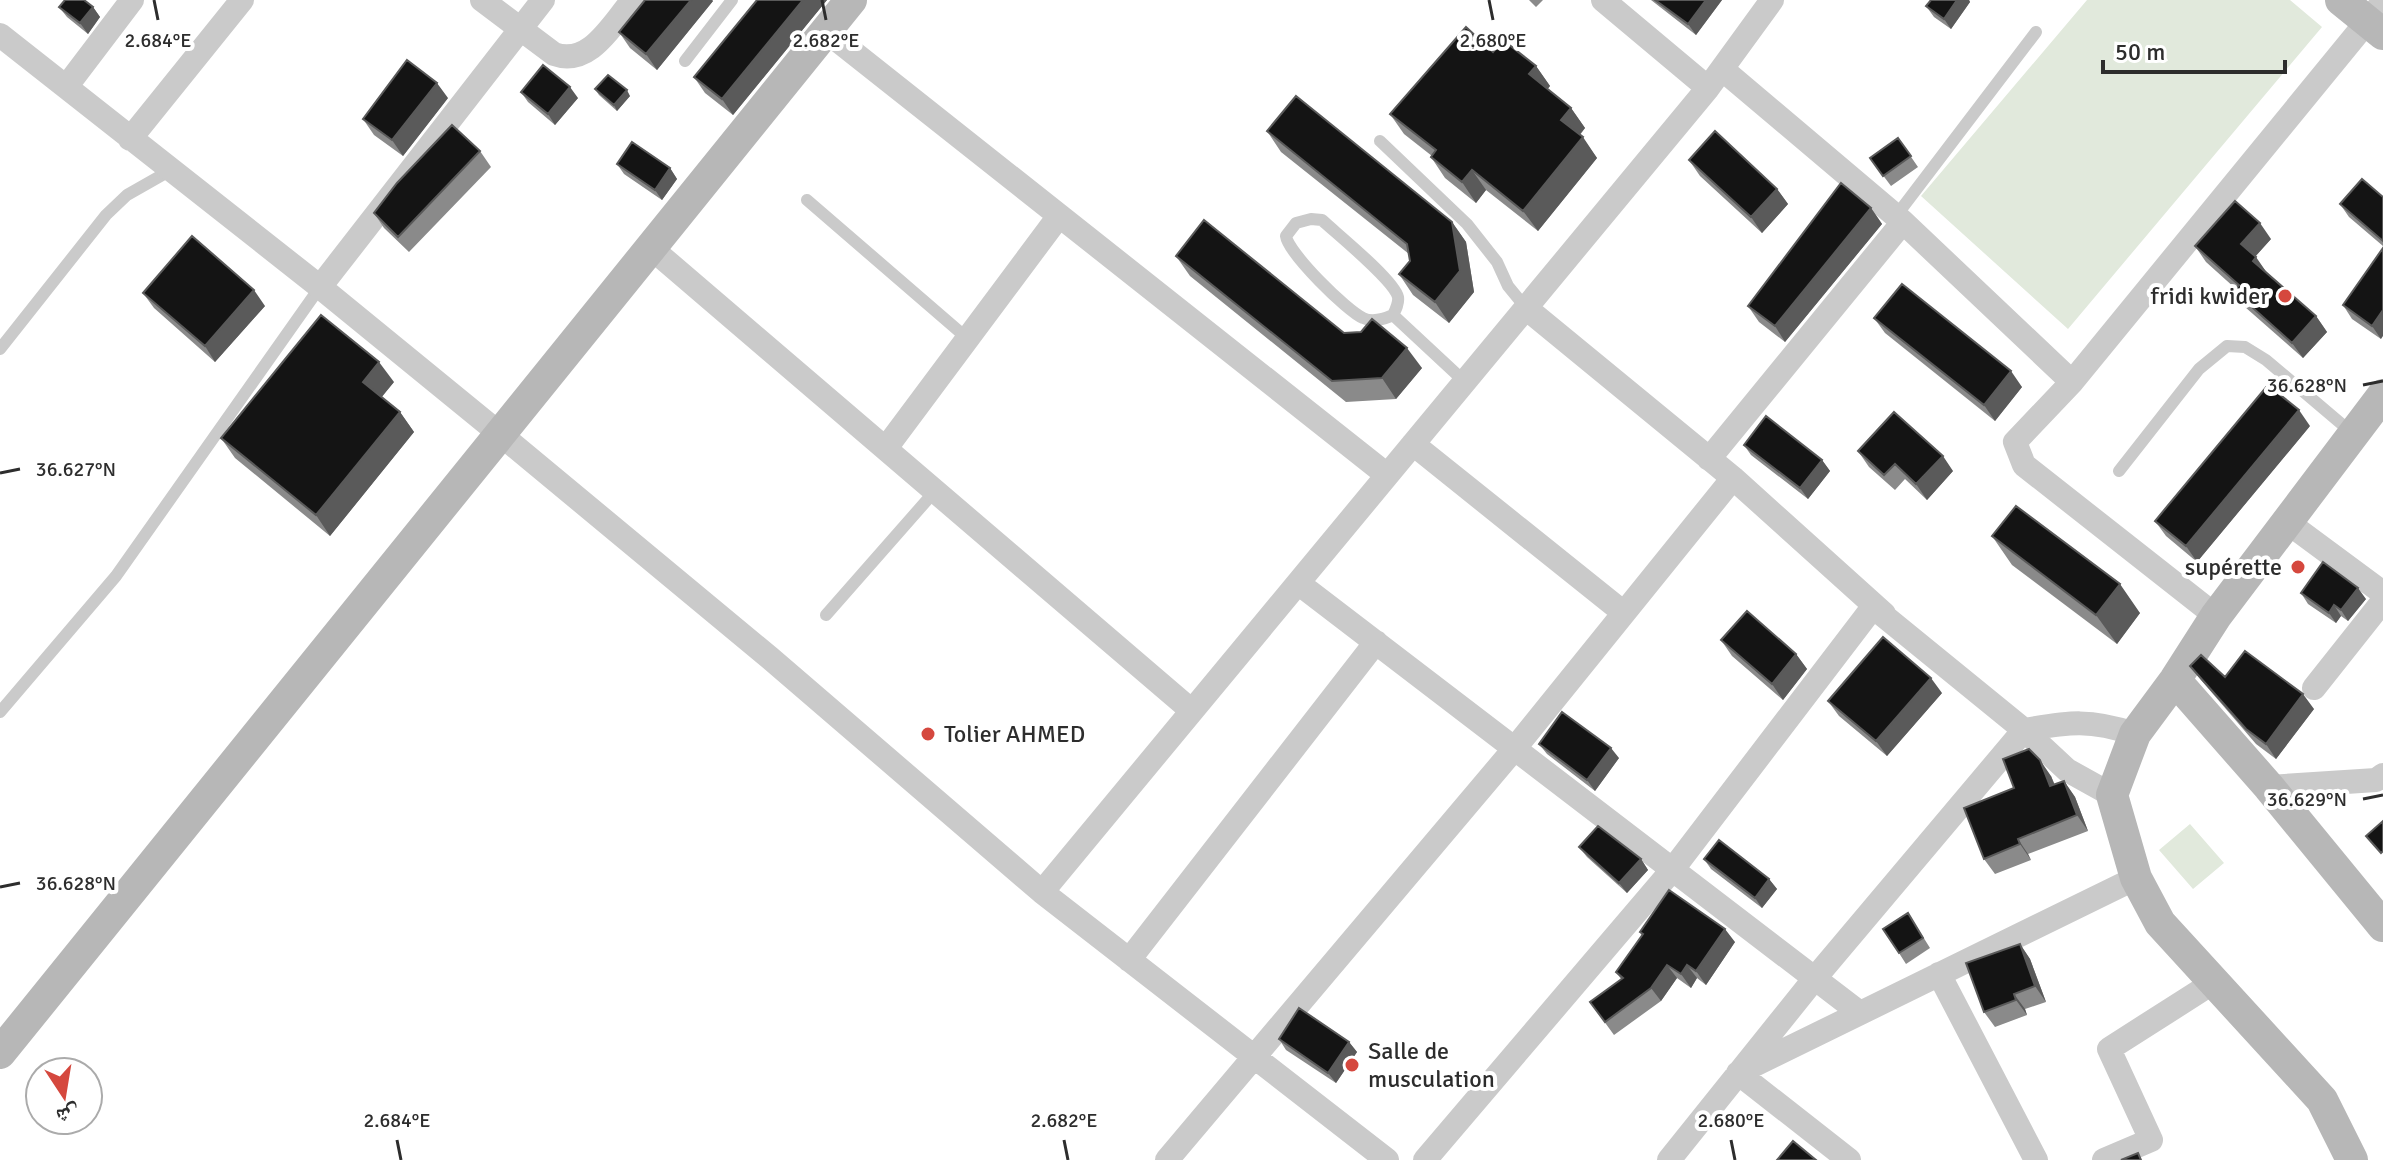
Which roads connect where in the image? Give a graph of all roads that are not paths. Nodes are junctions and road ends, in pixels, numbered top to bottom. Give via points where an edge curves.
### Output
1 (132, 0) edge
2 (242, 0) edge
3 (482, 0) edge
4 (543, 0) edge
5 (633, 0) edge
6 (732, 0) edge
7 (851, 0) edge
8 (1603, 0) edge
9 (1772, 0) edge
10 (2341, 0) edge
11 (2377, 19) edge
12 (520, 30) junction
13 (826, 31) junction
14 (2036, 32) dead end
15 (0, 35) edge
16 (685, 61) dead end
17 (1715, 78) junction
18 (66, 87) junction
19 (130, 139) junction
20 (1380, 141) dead end
21 (171, 170) junction
22 (807, 200) dead end
23 (1059, 216) junction
24 (1900, 219) junction
25 (651, 248) junction
26 (320, 287) junction
27 (1526, 308) junction
28 (1393, 315) junction
29 (968, 339) junction
30 (0, 349) edge
31 (1465, 382) junction
32 (2072, 382) junction
33 (2383, 395) edge
34 (500, 434) junction
35 (2354, 434) junction
36 (1413, 444) junction
37 (886, 448) junction
38 (1709, 459) junction
39 (2119, 471) dead end
40 (1387, 475) junction
41 (1733, 478) junction
42 (935, 491) junction
43 (2287, 522) junction
44 (1298, 583) junction
45 (2383, 593) edge
46 (2383, 601) edge
47 (1624, 613) junction
48 (826, 615) dead end
49 (2216, 616) junction
50 (1889, 619) junction
51 (1376, 642) junction
52 (2175, 680) junction
53 (2314, 688) dead end
54 (1192, 711) junction
55 (0, 712) edge
56 (2024, 730) junction
57 (2135, 734) junction
58 (1515, 748) junction
59 (2383, 775) edge
60 (2269, 787) junction
61 (2112, 795) junction
62 (1673, 869) junction
63 (2136, 878) junction
64 (1042, 892) junction
65 (2383, 926) edge
66 (1129, 960) junction
67 (1939, 974) junction
68 (1815, 978) junction
69 (2214, 982) junction
70 (1860, 1013) junction
71 (0, 1053) edge
72 (1254, 1057) junction
73 (1738, 1073) junction
74 (2156, 1150) edge
75 (1372, 1156) edge
76 (1167, 1160) edge
77 (1425, 1160) edge
78 (1669, 1160) edge
79 (1849, 1160) edge
80 (2036, 1160) edge
81 (2104, 1160) edge
82 (2352, 1160) edge

1 - 18 street
2 - 19 street
3 - 12 street
4 - 12 street
5 - 12 street via 587,53 576,57 554,54
6 - 16 lane
7 - 13 street
8 - 17 street
9 - 17 street
10 - 11 street
11 - 32 street
12 - 26 street
13 - 23 street
13 - 25 street
14 - 24 lane
15 - 18 street
17 - 24 street
17 - 27 street
18 - 19 street
19 - 21 street
20 - 27 lane via 1467,224
21 - 26 street
21 - 30 lane via 127,195 106,215
22 - 29 lane
23 - 29 street
23 - 40 street
24 - 32 street
24 - 38 street
25 - 34 street
25 - 37 street
26 - 34 street
26 - 55 lane via 116,576
27 - 31 street
27 - 38 street
28 - 28 lane via 1398,294 1386,278 1322,220 1296,223 1286,236 1299,261 1362,318
28 - 31 lane
29 - 37 street
31 - 36 street
32 - 49 street via 2015,442 2024,465
33 - 35 street
34 - 64 street
34 - 71 street
35 - 39 lane via 2266,360 2245,347 2227,346 2199,369
35 - 43 street
36 - 40 street
36 - 47 street
37 - 42 street
38 - 41 street
40 - 44 street
41 - 47 street
41 - 50 street
42 - 48 lane
42 - 54 street
43 - 45 street
43 - 49 street
44 - 51 street
44 - 54 street
46 - 53 street
47 - 58 street
49 - 52 street
50 - 56 street
50 - 62 street via 1873,607
51 - 58 street
51 - 66 street
52 - 57 street
52 - 60 street
54 - 64 street
56 - 57 street via 2072,722 2105,724
56 - 61 street via 2067,770
56 - 68 street
57 - 61 street
58 - 62 street
58 - 72 street
59 - 60 street via 2376,780
60 - 65 street
61 - 63 street
62 - 68 street
62 - 77 street
63 - 67 street
63 - 69 street via 2160,923
64 - 66 street
66 - 72 street
67 - 70 street
67 - 80 street
68 - 70 street
68 - 73 street
69 - 74 street via 2109,1049
69 - 82 street via 2322,1100
70 - 73 street
72 - 75 street
72 - 76 street
73 - 78 street
73 - 79 street
74 - 81 street

